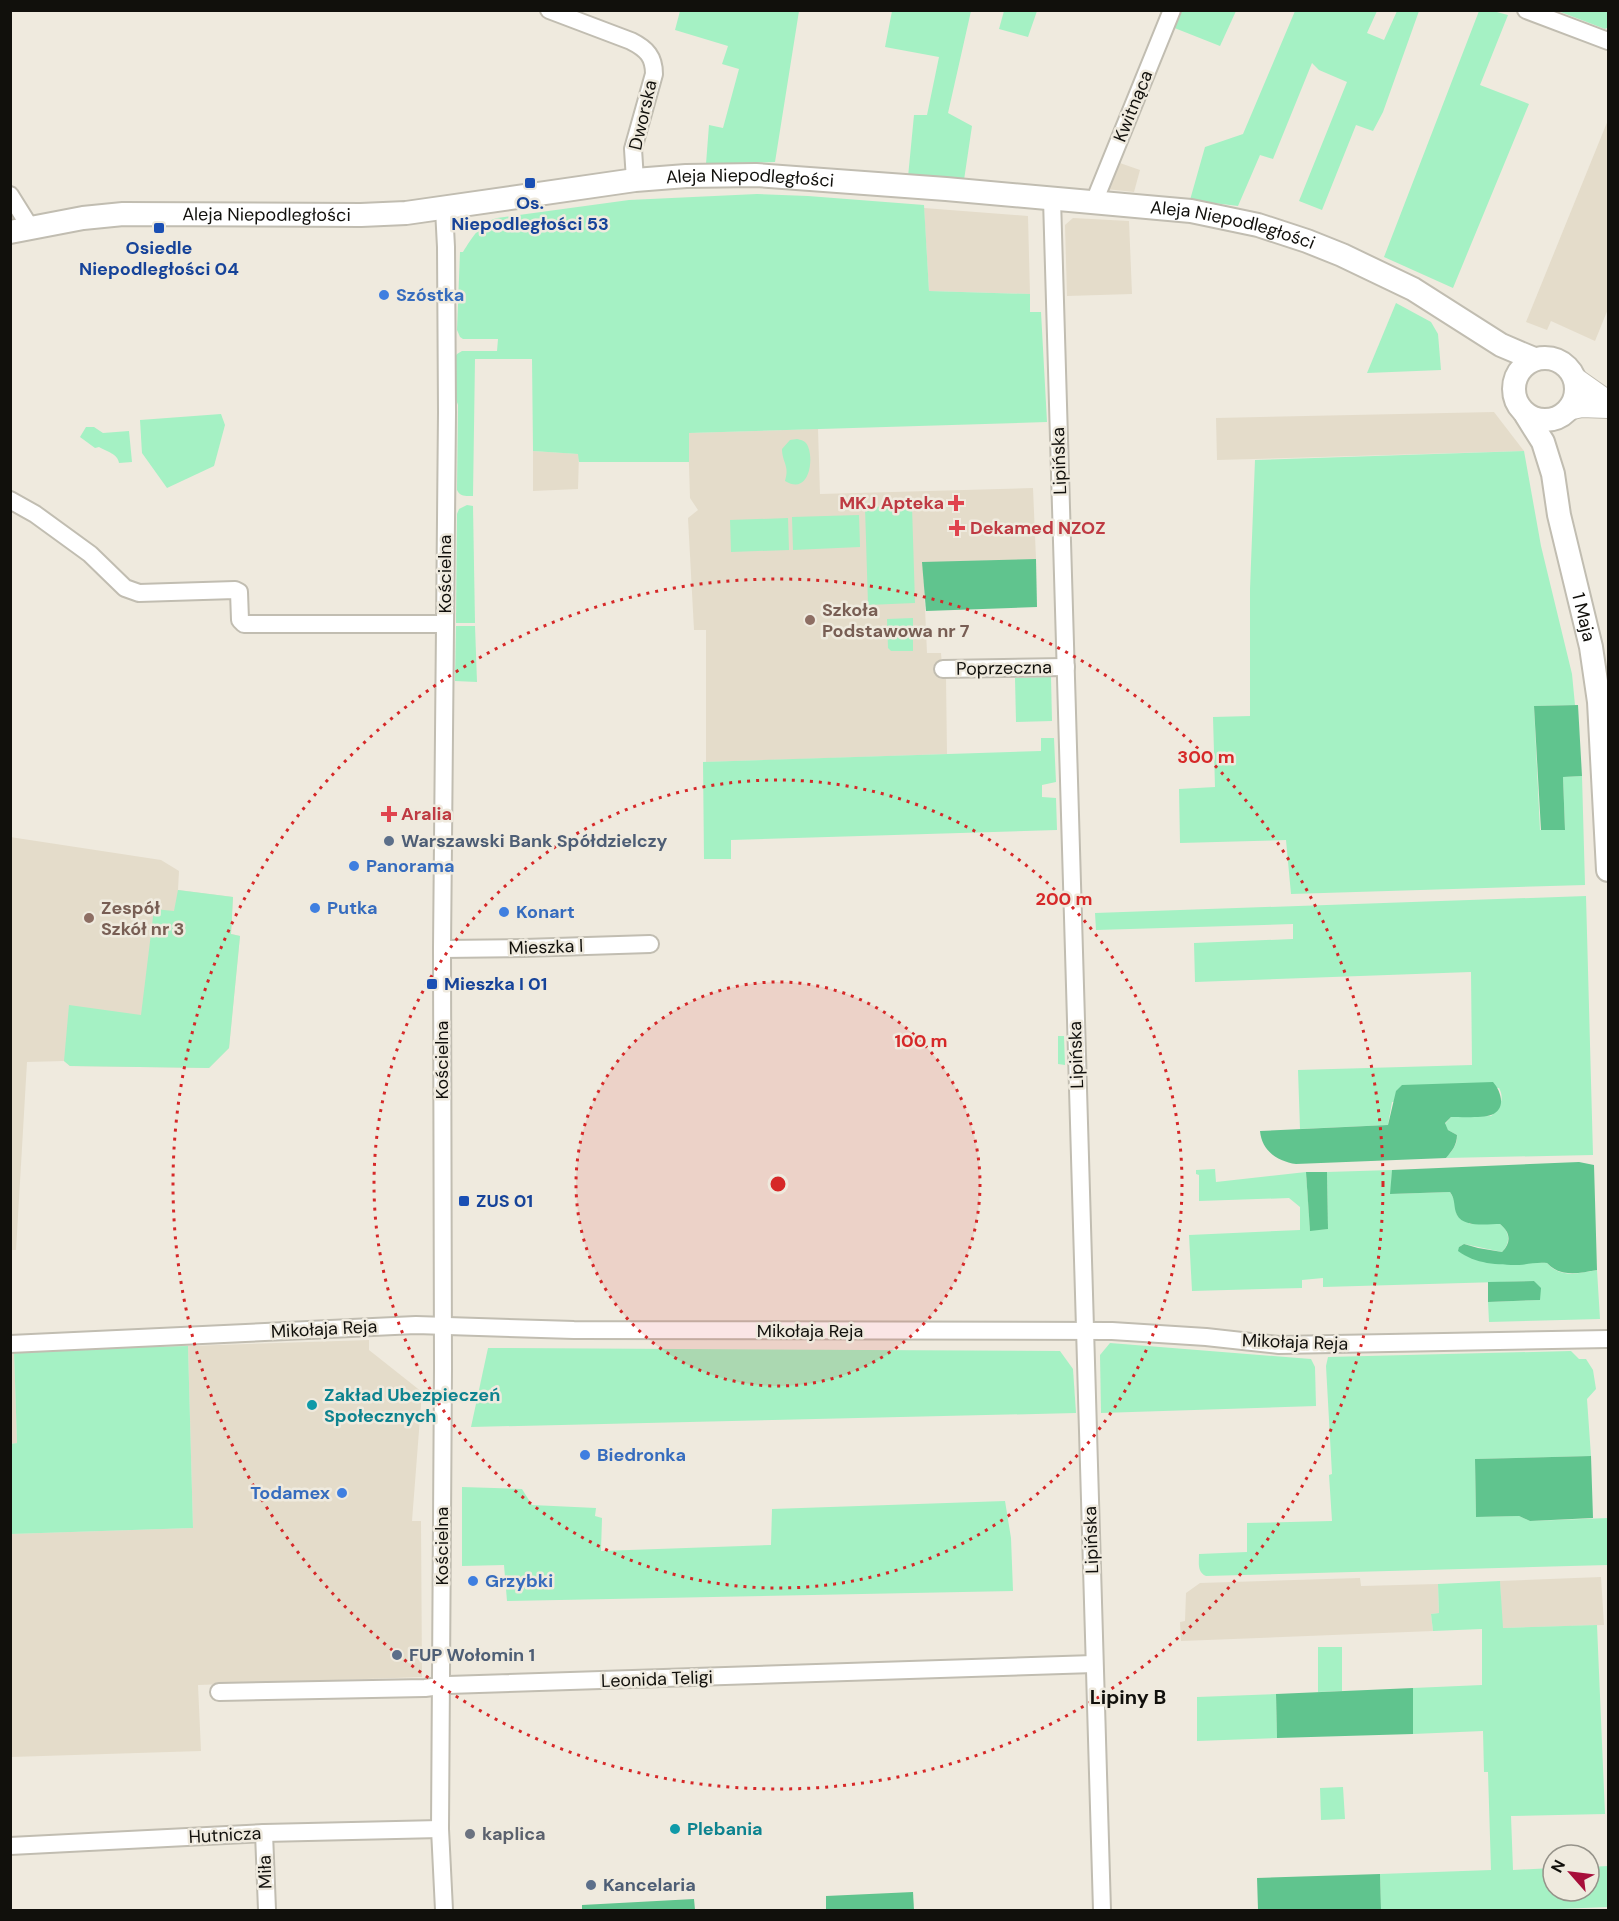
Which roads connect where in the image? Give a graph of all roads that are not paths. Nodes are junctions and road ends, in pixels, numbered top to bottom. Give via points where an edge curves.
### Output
1 (549, 10) edge
2 (1172, 10) edge
3 (1526, 10) edge
4 (1608, 41) edge
5 (635, 180) junction
6 (10, 195) edge
7 (1052, 199) junction
8 (1094, 202) junction
9 (444, 209) junction
10 (20, 230) edge
11 (1467, 323) junction
12 (1534, 359) junction
13 (1574, 377) junction
14 (1514, 385) junction
15 (1608, 401) edge
16 (1608, 408) edge
17 (1565, 413) junction
18 (1526, 415) junction
19 (1553, 474) junction
20 (10, 500) edge
21 (445, 624) junction
22 (1066, 667) junction
23 (943, 669) dead end
24 (1608, 870) edge
25 (650, 944) dead end
26 (442, 949) junction
27 (442, 1325) junction
28 (1084, 1331) junction
29 (1608, 1339) edge
30 (10, 1344) edge
31 (1094, 1664) junction
32 (440, 1686) junction
33 (219, 1692) dead end
34 (440, 1829) junction
35 (264, 1833) junction
36 (10, 1846) edge
37 (267, 1911) edge
38 (444, 1911) edge
39 (1102, 1911) edge

1 - 5 street, Dworska via 631,41 652,58 654,74 633,149
2 - 8 street, Kwitnąca
3 - 4 street
5 - 7 main road, Aleja Niepodległości via 756,175
5 - 9 main road, Aleja Niepodległości
6 - 10 street
7 - 8 main road, Aleja Niepodległości
7 - 22 street, Lipińska
8 - 11 main road, Aleja Niepodległości via 1191,211 1290,235 1413,289
9 - 10 main road, Aleja Niepodległości via 361,215 123,214
9 - 21 street, Kościelna
11 - 12 main road, Aleja Niepodległości via 1501,345
11 - 14 main road, Aleja Niepodległości via 1496,355
12 - 13 main road via 1559,361
12 - 14 main road via 1520,369
13 - 15 street
13 - 17 main road via 1576,391
14 - 18 main road via 1516,402
16 - 17 street via 1582,407
17 - 18 main road via 1555,419 1540,420
17 - 19 main road, 1 Maja via 1555,440
18 - 19 main road, 1 Maja via 1543,442
19 - 24 main road, 1 Maja via 1596,680
20 - 21 street via 90,554 125,588 139,593 239,592 240,620 244,624
21 - 26 street, Kościelna
22 - 23 street, Poprzeczna
22 - 28 street, Lipińska
25 - 26 street, Mieszka I
26 - 27 street, Kościelna
27 - 28 street, Mikołaja Reja via 586,1330
27 - 30 street, Mikołaja Reja
27 - 32 street, Kościelna
28 - 29 street, Mikołaja Reja via 1289,1345
28 - 31 street, Lipińska
31 - 32 street, Leonida Teligi
31 - 39 street, Lipińska
32 - 33 street, Leonida Teligi
32 - 34 street, Kościelna
34 - 35 street, Hutnicza
34 - 38 street, Kościelna
35 - 36 street, Hutnicza
35 - 37 street, Miła

